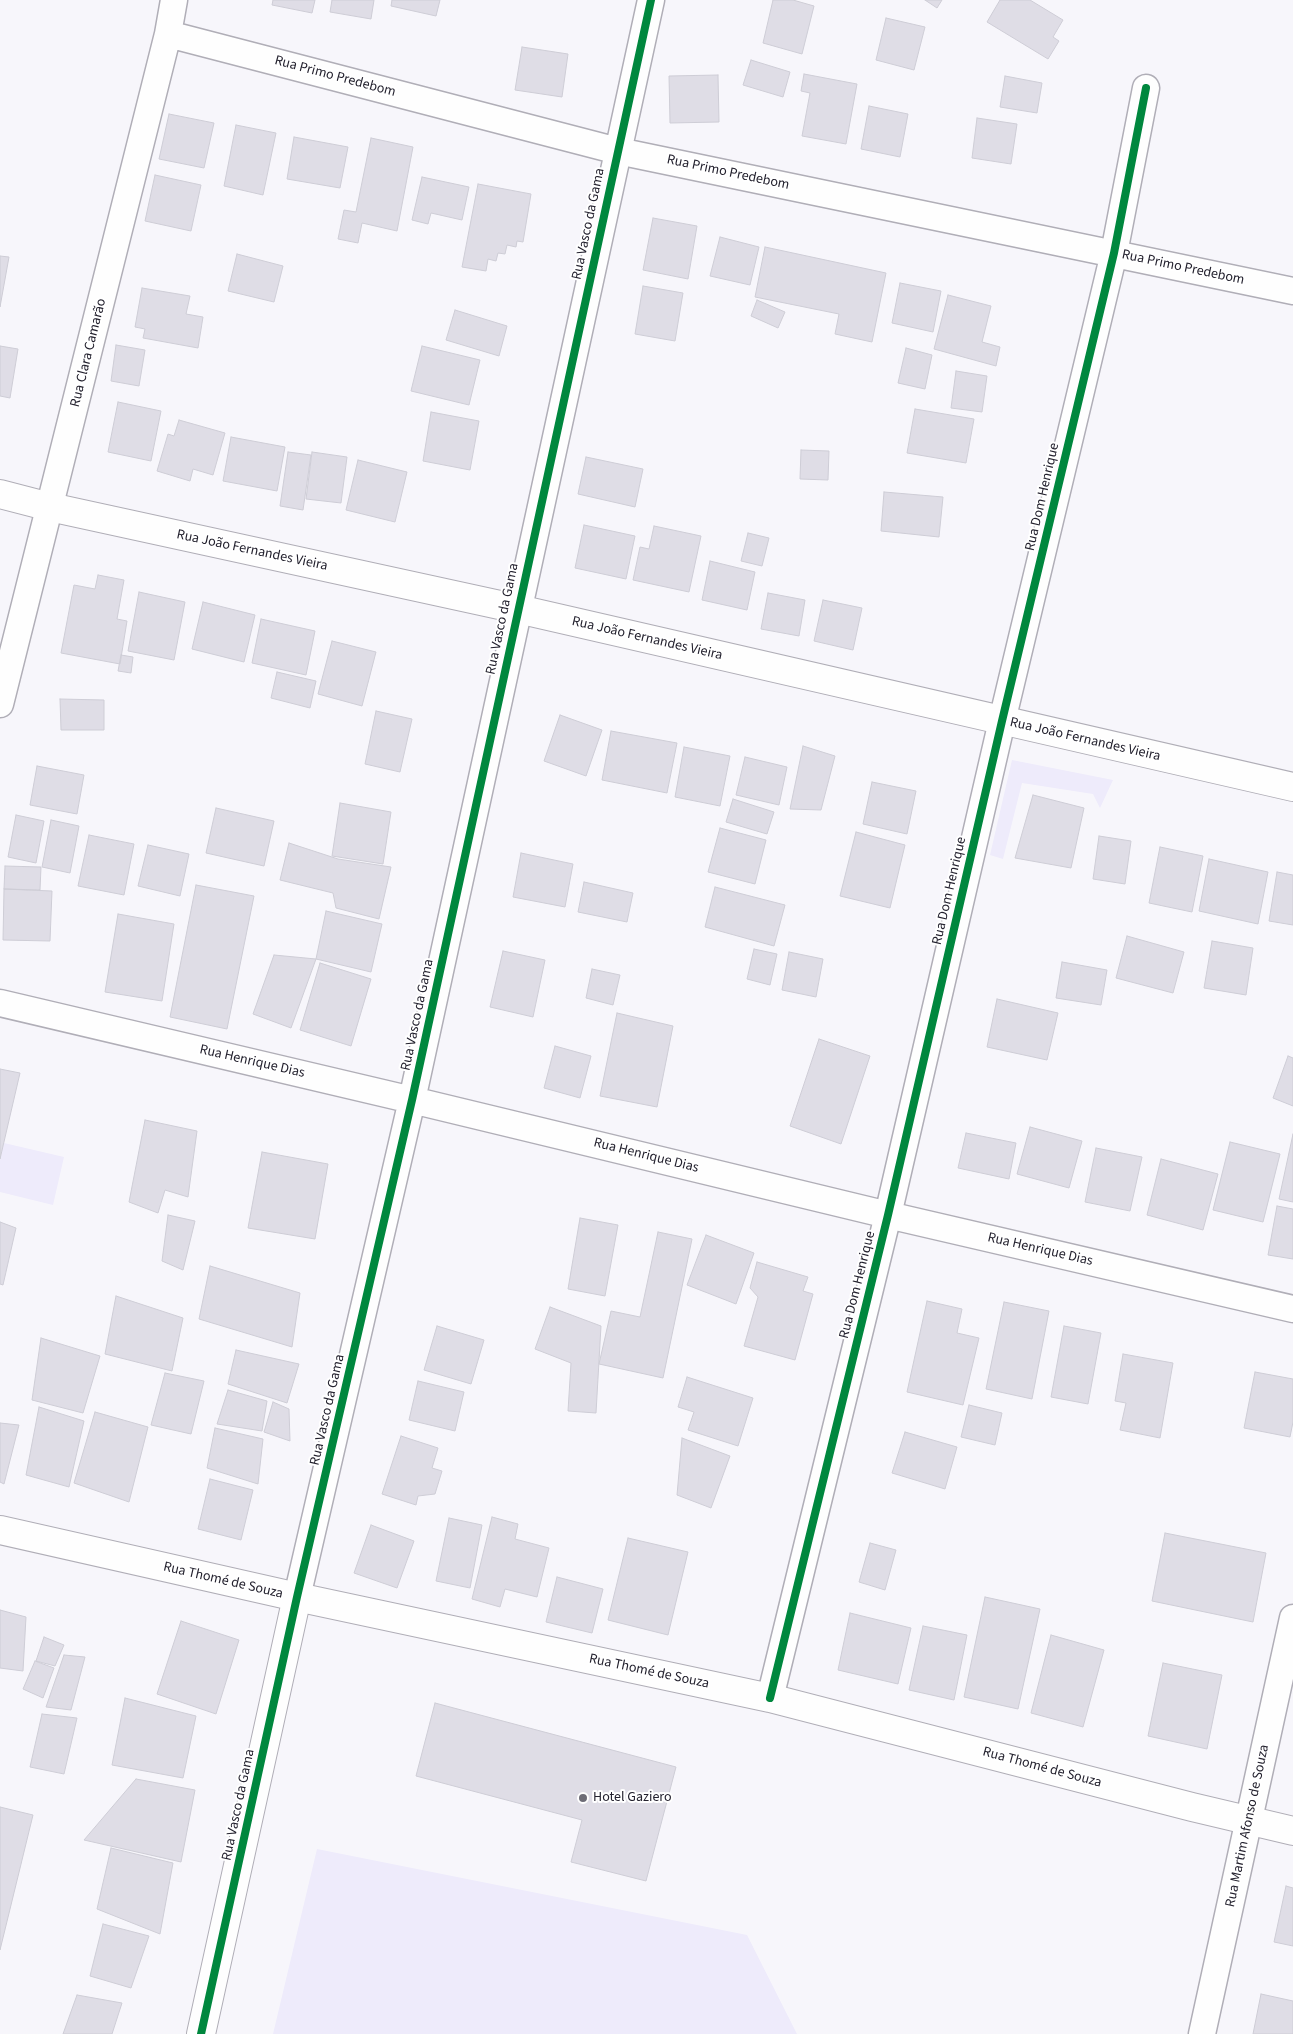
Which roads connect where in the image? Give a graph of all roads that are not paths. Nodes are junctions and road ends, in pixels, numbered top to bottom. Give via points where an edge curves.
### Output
1 (174, 0) edge
2 (651, 0) edge
3 (168, 34) junction
4 (1146, 88) dead end
5 (618, 151) junction
6 (1114, 253) junction
7 (1293, 292) edge
8 (0, 494) edge
9 (50, 507) junction
10 (518, 609) junction
11 (0, 704) edge
12 (1002, 721) junction
13 (1293, 787) edge
14 (0, 1003) edge
15 (412, 1100) junction
16 (888, 1215) junction
17 (1293, 1309) edge
18 (0, 1530) edge
19 (297, 1597) junction
20 (1293, 1618) edge
21 (770, 1698) junction
22 (1249, 1822) junction
23 (1293, 1831) edge
24 (201, 2034) edge
25 (1202, 2034) edge

1 - 3 street, Rua Clara Camarão
2 - 5 street, Rua Vasco da Gama
3 - 5 street, Rua Primo Predebom
3 - 9 street, Rua Clara Camarão
4 - 6 street, Rua Dom Henrique
5 - 6 street, Rua Primo Predebom
5 - 10 street, Rua Vasco da Gama
6 - 7 street, Rua Primo Predebom
6 - 12 street, Rua Dom Henrique
8 - 9 street, Rua João Fernandes Vieira
9 - 10 street, Rua João Fernandes Vieira
9 - 11 street, Rua Clara Camarão
10 - 12 street, Rua João Fernandes Vieira
10 - 15 street, Rua Vasco da Gama
12 - 13 street, Rua João Fernandes Vieira
12 - 16 street, Rua Dom Henrique
14 - 15 street, Rua Henrique Dias
15 - 16 street, Rua Henrique Dias
15 - 19 street, Rua Vasco da Gama
16 - 17 street, Rua Henrique Dias
16 - 21 street, Rua Dom Henrique
18 - 19 street, Rua Thomé de Souza
19 - 21 street, Rua Thomé de Souza
19 - 24 street, Rua Vasco da Gama
20 - 22 street, Rua Martim Afonso de Souza
21 - 22 street, Rua Thomé de Souza
22 - 23 street, Rua Thomé de Souza
22 - 25 street, Rua Martim Afonso de Souza

